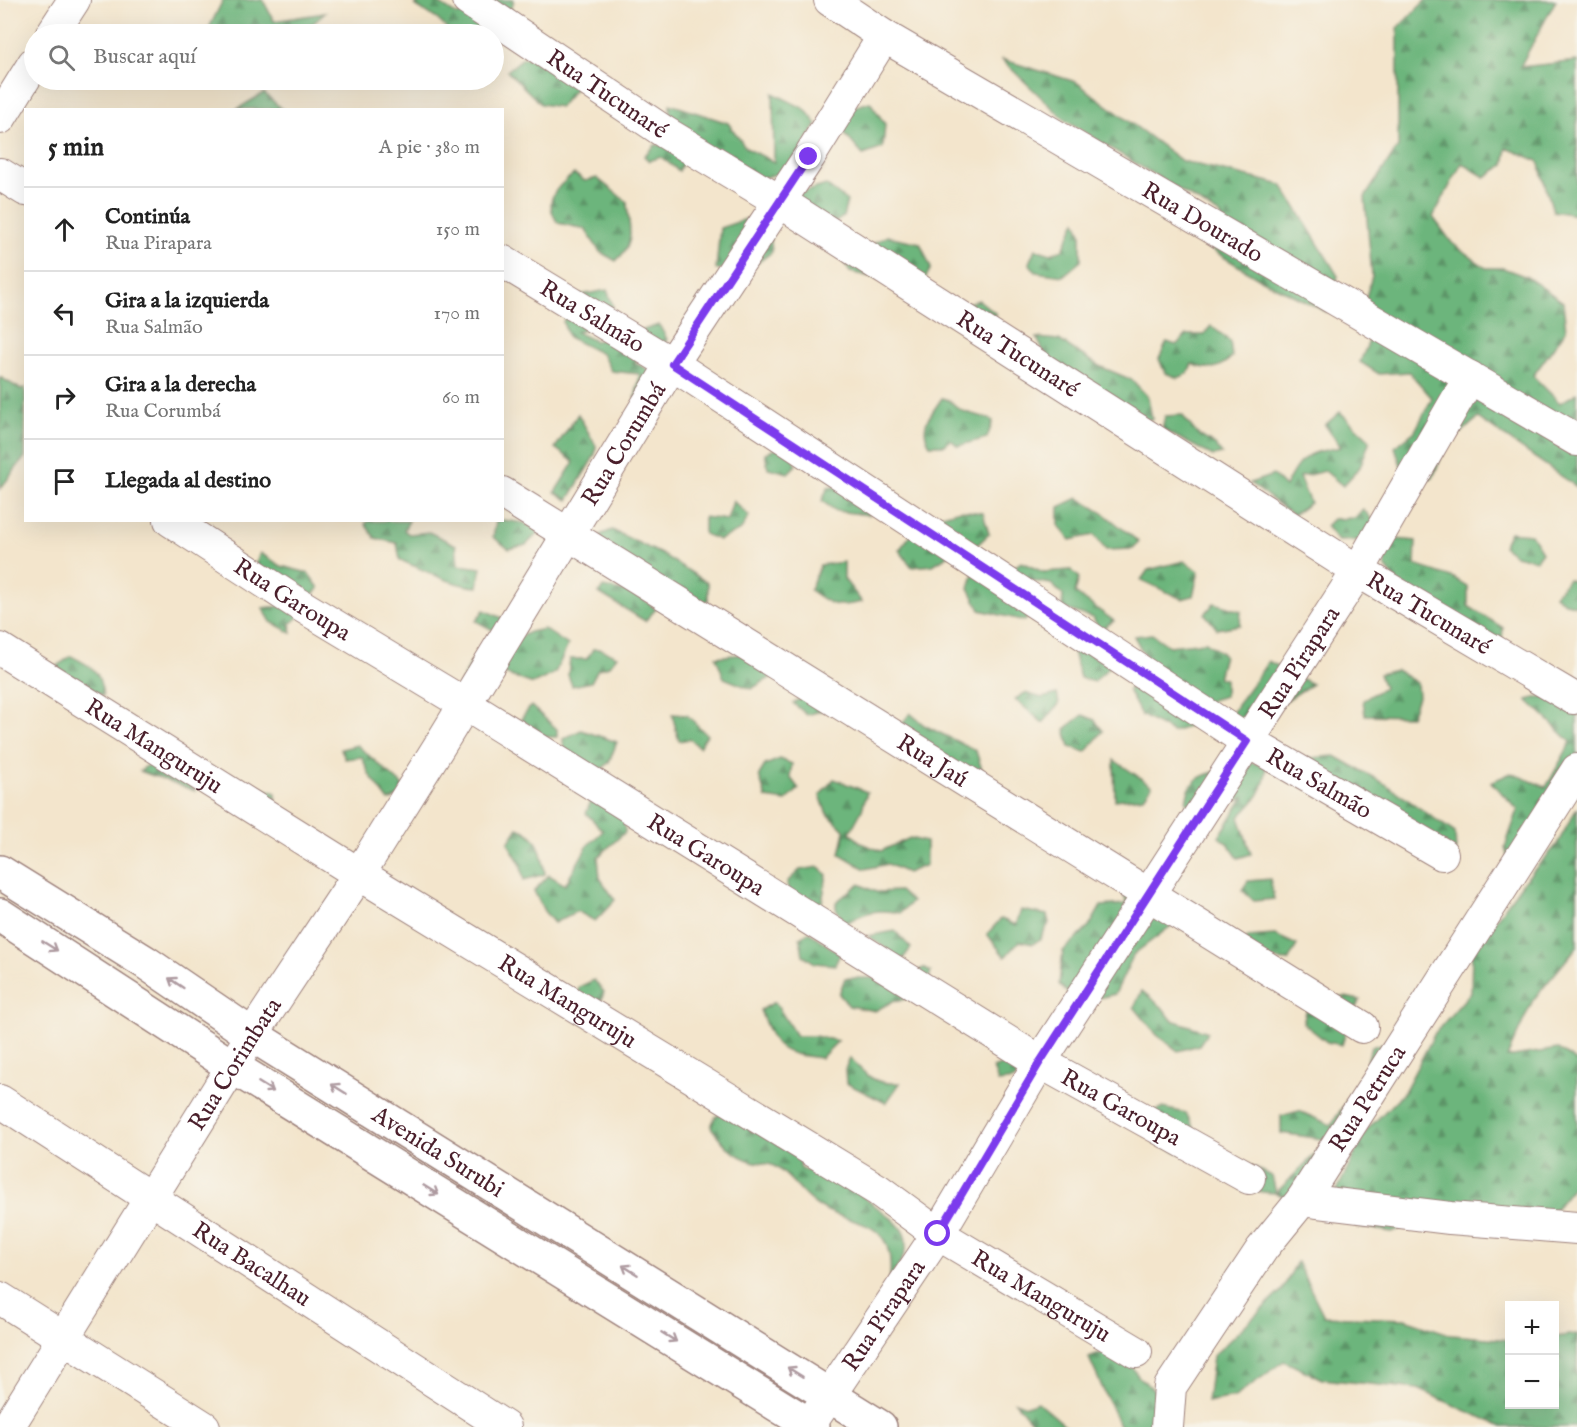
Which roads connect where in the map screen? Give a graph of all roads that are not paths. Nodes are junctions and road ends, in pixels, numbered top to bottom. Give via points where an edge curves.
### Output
1 (74, 0) edge
2 (468, 0) edge
3 (830, 0) edge
4 (58, 24) edge
5 (504, 24) edge
6 (504, 24) edge
7 (884, 36) junction
8 (24, 79) edge
9 (0, 118) edge
10 (0, 174) edge
11 (24, 189) edge
12 (779, 201) junction
13 (504, 262) edge
14 (672, 364) junction
15 (1470, 377) junction
16 (1577, 440) edge
17 (504, 494) edge
18 (173, 522) edge
19 (568, 534) junction
20 (1358, 571) junction
21 (0, 649) edge
22 (1574, 698) dead end
23 (463, 703) junction
24 (1247, 741) junction
25 (1577, 770) edge
26 (1442, 854) dead end
27 (0, 872) edge
28 (359, 874) junction
29 (1150, 895) junction
30 (0, 915) edge
31 (1362, 1027) dead end
32 (252, 1035) junction
33 (1040, 1062) junction
34 (233, 1067) junction
35 (0, 1101) edge
36 (1249, 1178) dead end
37 (149, 1200) junction
38 (1302, 1200) junction
39 (1577, 1228) edge
40 (938, 1234) junction
41 (0, 1298) edge
42 (65, 1340) junction
43 (1136, 1352) dead end
44 (831, 1394) junction
45 (810, 1426) edge
46 (8, 1427) edge
47 (204, 1427) edge
48 (505, 1427) edge
49 (880, 1427) edge
50 (1167, 1427) edge

1 - 4 street
2 - 6 street, Rua Tucunaré
3 - 7 street, Rua Dourado
5 - 12 street, Rua Tucunaré via 666,133
7 - 12 street, Rua Corumbá
7 - 15 street, Rua Dourado
8 - 9 street
10 - 11 street
12 - 14 street, Rua Corumbá
12 - 20 street, Rua Tucunaré
13 - 14 street, Rua Salmão
14 - 19 street, Rua Corumbá
14 - 24 street, Rua Salmão
15 - 16 street, Rua Dourado
15 - 20 street, Rua Pirapara
17 - 19 street, Rua Jaú
18 - 23 street, Rua Garoupa via 297,603
19 - 23 street, Rua Corumbá
19 - 29 street, Rua Jaú
20 - 22 street, Rua Tucunaré
20 - 24 street, Rua Pirapara
21 - 28 street, Rua Manguruju
23 - 28 street, Rua Corimbata
23 - 33 street, Rua Garoupa
24 - 26 street, Rua Salmão
24 - 29 street, Rua Pirapara
25 - 38 street, Rua Petruca
32 -> 27 street, Avenida Surubi via 145,962
28 - 32 street, Rua Corimbata
28 - 40 street, Rua Manguruju via 878,1190
29 - 31 street, Rua Jaú
29 - 33 street, Rua Pirapara
30 -> 34 street, Avenida Surubi
32 - 34 street, Rua Corimbata
44 -> 32 street, Avenida Surubi
33 - 36 street, Rua Garoupa
33 - 40 street, Rua Pirapara
34 - 37 street, Rua Corimbata
34 -> 45 street, Avenida Surubi
35 - 37 street, Rua Bacalhau
37 - 42 street, Rua Corimbata
37 - 48 street, Rua Bacalhau
38 - 39 street
38 - 50 street, Rua Petruca via 1262,1249 1170,1387
40 - 43 street, Rua Manguruju
40 - 44 street, Rua Pirapara
41 - 42 street
42 - 46 street, Rua Corimbata
42 - 47 street
44 - 45 street, Rua Pirapara
44 - 49 street, Avenida Surubi

